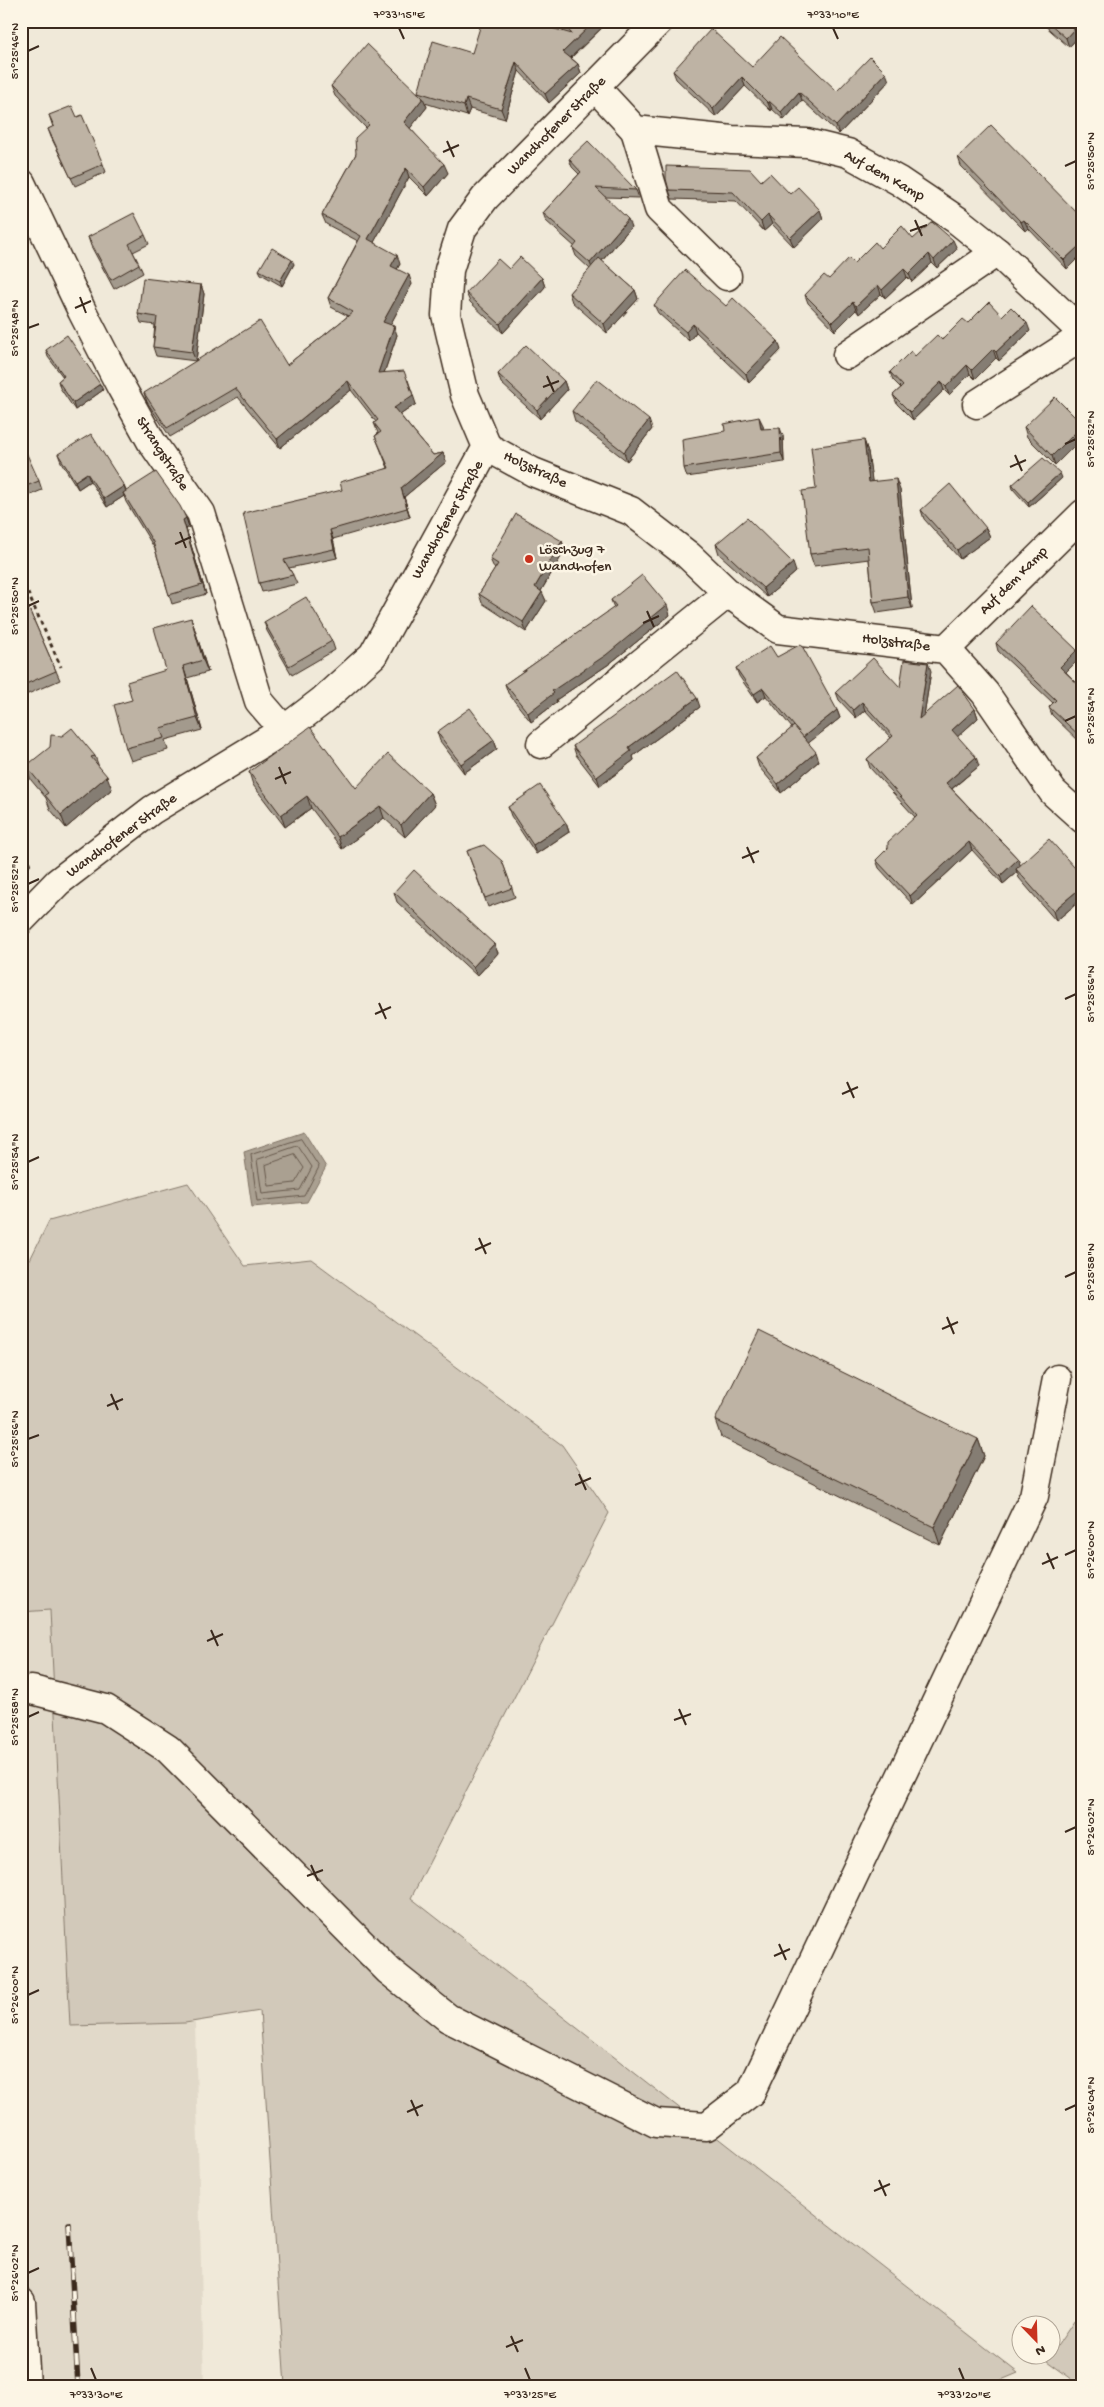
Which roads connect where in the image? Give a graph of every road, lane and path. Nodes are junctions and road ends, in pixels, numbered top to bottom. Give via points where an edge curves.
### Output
1 (659, 21) edge
2 (595, 88) junction
3 (635, 130) junction
4 (21, 183) edge
5 (996, 252) junction
6 (727, 276) dead end
7 (1083, 335) edge
8 (847, 355) dead end
9 (977, 404) dead end
10 (487, 447) junction
11 (1083, 514) edge
12 (21, 578) edge
13 (728, 593) junction
14 (946, 649) junction
15 (61, 667) dead end
16 (284, 730) junction
17 (541, 744) dead end
18 (1083, 819) edge
19 (21, 920) edge
20 (1057, 1379) dead end
21 (21, 1691) edge
22 (21, 2302) edge
23 (26, 2386) edge

1 - 2 street, Wandhofener Straße
2 - 3 street
2 - 10 street, Wandhofener Straße via 485,198 462,230 449,270 446,315 465,395
3 - 5 street, Auf dem Kamp via 732,140 807,143 848,153 899,181 957,220
3 - 6 street via 659,209
4 - 16 street, Strangstraße via 120,385 151,441 201,513 259,701
5 - 7 street, Auf dem Kamp
5 - 8 street
7 - 9 street
10 - 13 street, Holzstraße via 533,472 631,511 688,555
10 - 16 street, Wandhofener Straße via 374,655
11 - 14 street, Auf dem Kamp
12 - 15 path
13 - 14 street, Holzstraße via 778,629
13 - 17 street
14 - 18 street, Holzstraße via 985,693 1053,792
16 - 19 street, Wandhofener Straße via 152,810 58,882
20 - 21 street via 1030,1505 751,2092 707,2126 656,2123 448,2018 389,1971 168,1749 106,1709 32,1690
22 - 23 street

